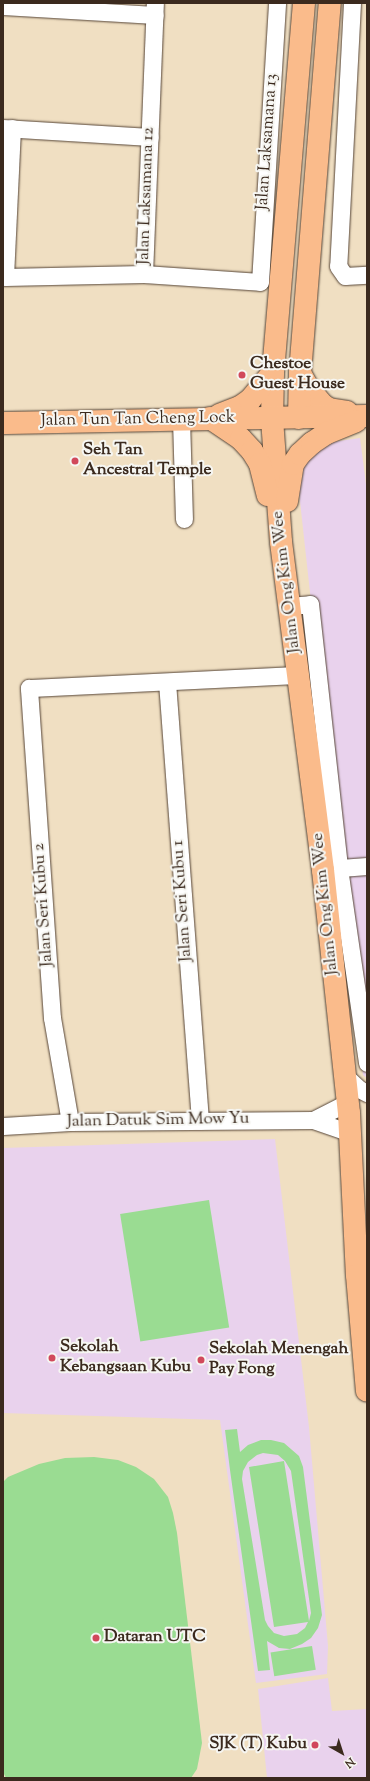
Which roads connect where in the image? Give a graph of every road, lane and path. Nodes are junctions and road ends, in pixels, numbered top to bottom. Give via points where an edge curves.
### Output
1 (277, 3) edge
2 (304, 3) edge
3 (330, 3) edge
4 (352, 3) edge
5 (3, 6) edge
6 (155, 9) edge
7 (7, 128) edge
8 (150, 137) junction
9 (144, 274) junction
10 (367, 275) edge
11 (260, 282) joint
12 (273, 373) junction
13 (300, 373) junction
14 (367, 416) edge
15 (210, 418) junction
16 (299, 418) junction
17 (181, 419) junction
18 (272, 419) junction
19 (3, 423) edge
20 (184, 519) dead end
21 (281, 542) junction
22 (289, 606) junction
23 (298, 675) junction
24 (167, 682) junction
25 (367, 866) edge
26 (331, 869) junction
27 (367, 1063) edge
28 (344, 1075) junction
29 (367, 1093) edge
30 (347, 1103) junction
31 (313, 1120) junction
32 (200, 1121) junction
33 (70, 1122) junction
34 (3, 1126) edge
35 (350, 1133) junction
36 (362, 1274) edge
37 (367, 1391) edge

1 - 11 street, Jalan Laksamana 13
2 - 12 main road, Jalan Ong Kim Wee
3 - 13 main road
4 - 10 street via 338,266 345,276
5 - 6 street
6 - 8 street, Jalan Laksamana 12
7 - 8 street
7 - 9 street via 4,277
8 - 9 street, Jalan Laksamana 12
9 - 11 street, Jalan Laksamana 12
12 - 15 main road via 250,400 240,407
12 - 18 main road, Jalan Ong Kim Wee
13 - 14 main road via 309,389 329,409
13 - 16 main road
14 - 16 main road, Jalan Tun Tan Cheng Lock
14 - 21 main road via 327,433 312,442 300,454 290,479
15 - 17 main road, Jalan Tun Tan Cheng Lock
15 - 18 main road, Jalan Tun Tan Cheng Lock
15 - 21 main road via 241,439 260,464
16 - 18 main road, Jalan Tun Tan Cheng Lock
17 - 19 main road, Jalan Tun Tan Cheng Lock
17 - 20 street
18 - 21 main road, Jalan Ong Kim Wee
21 - 22 main road, Jalan Ong Kim Wee
22 - 23 main road, Jalan Ong Kim Wee
22 - 26 street via 310,604
23 - 24 street
23 - 26 main road, Jalan Ong Kim Wee
24 - 32 street, Jalan Seri Kubu 1
24 - 33 street, Jalan Seri Kubu 2 via 28,688 52,1018
25 - 26 street
26 - 27 street
26 - 28 main road, Jalan Ong Kim Wee
28 - 29 street
28 - 30 main road, Jalan Ong Kim Wee
30 - 31 street, Jalan Datuk Sim Mow Yu
30 - 35 main road, Jalan Ong Kim Wee
31 - 32 street, Jalan Datuk Sim Mow Yu
31 - 35 street, Jalan Datuk Sim Mow Yu
32 - 33 street, Jalan Datuk Sim Mow Yu
33 - 34 street, Jalan Datuk Sim Mow Yu
35 - 36 main road, Jalan Ong Kim Wee
36 - 37 main road, Jalan Ong Kim Wee

